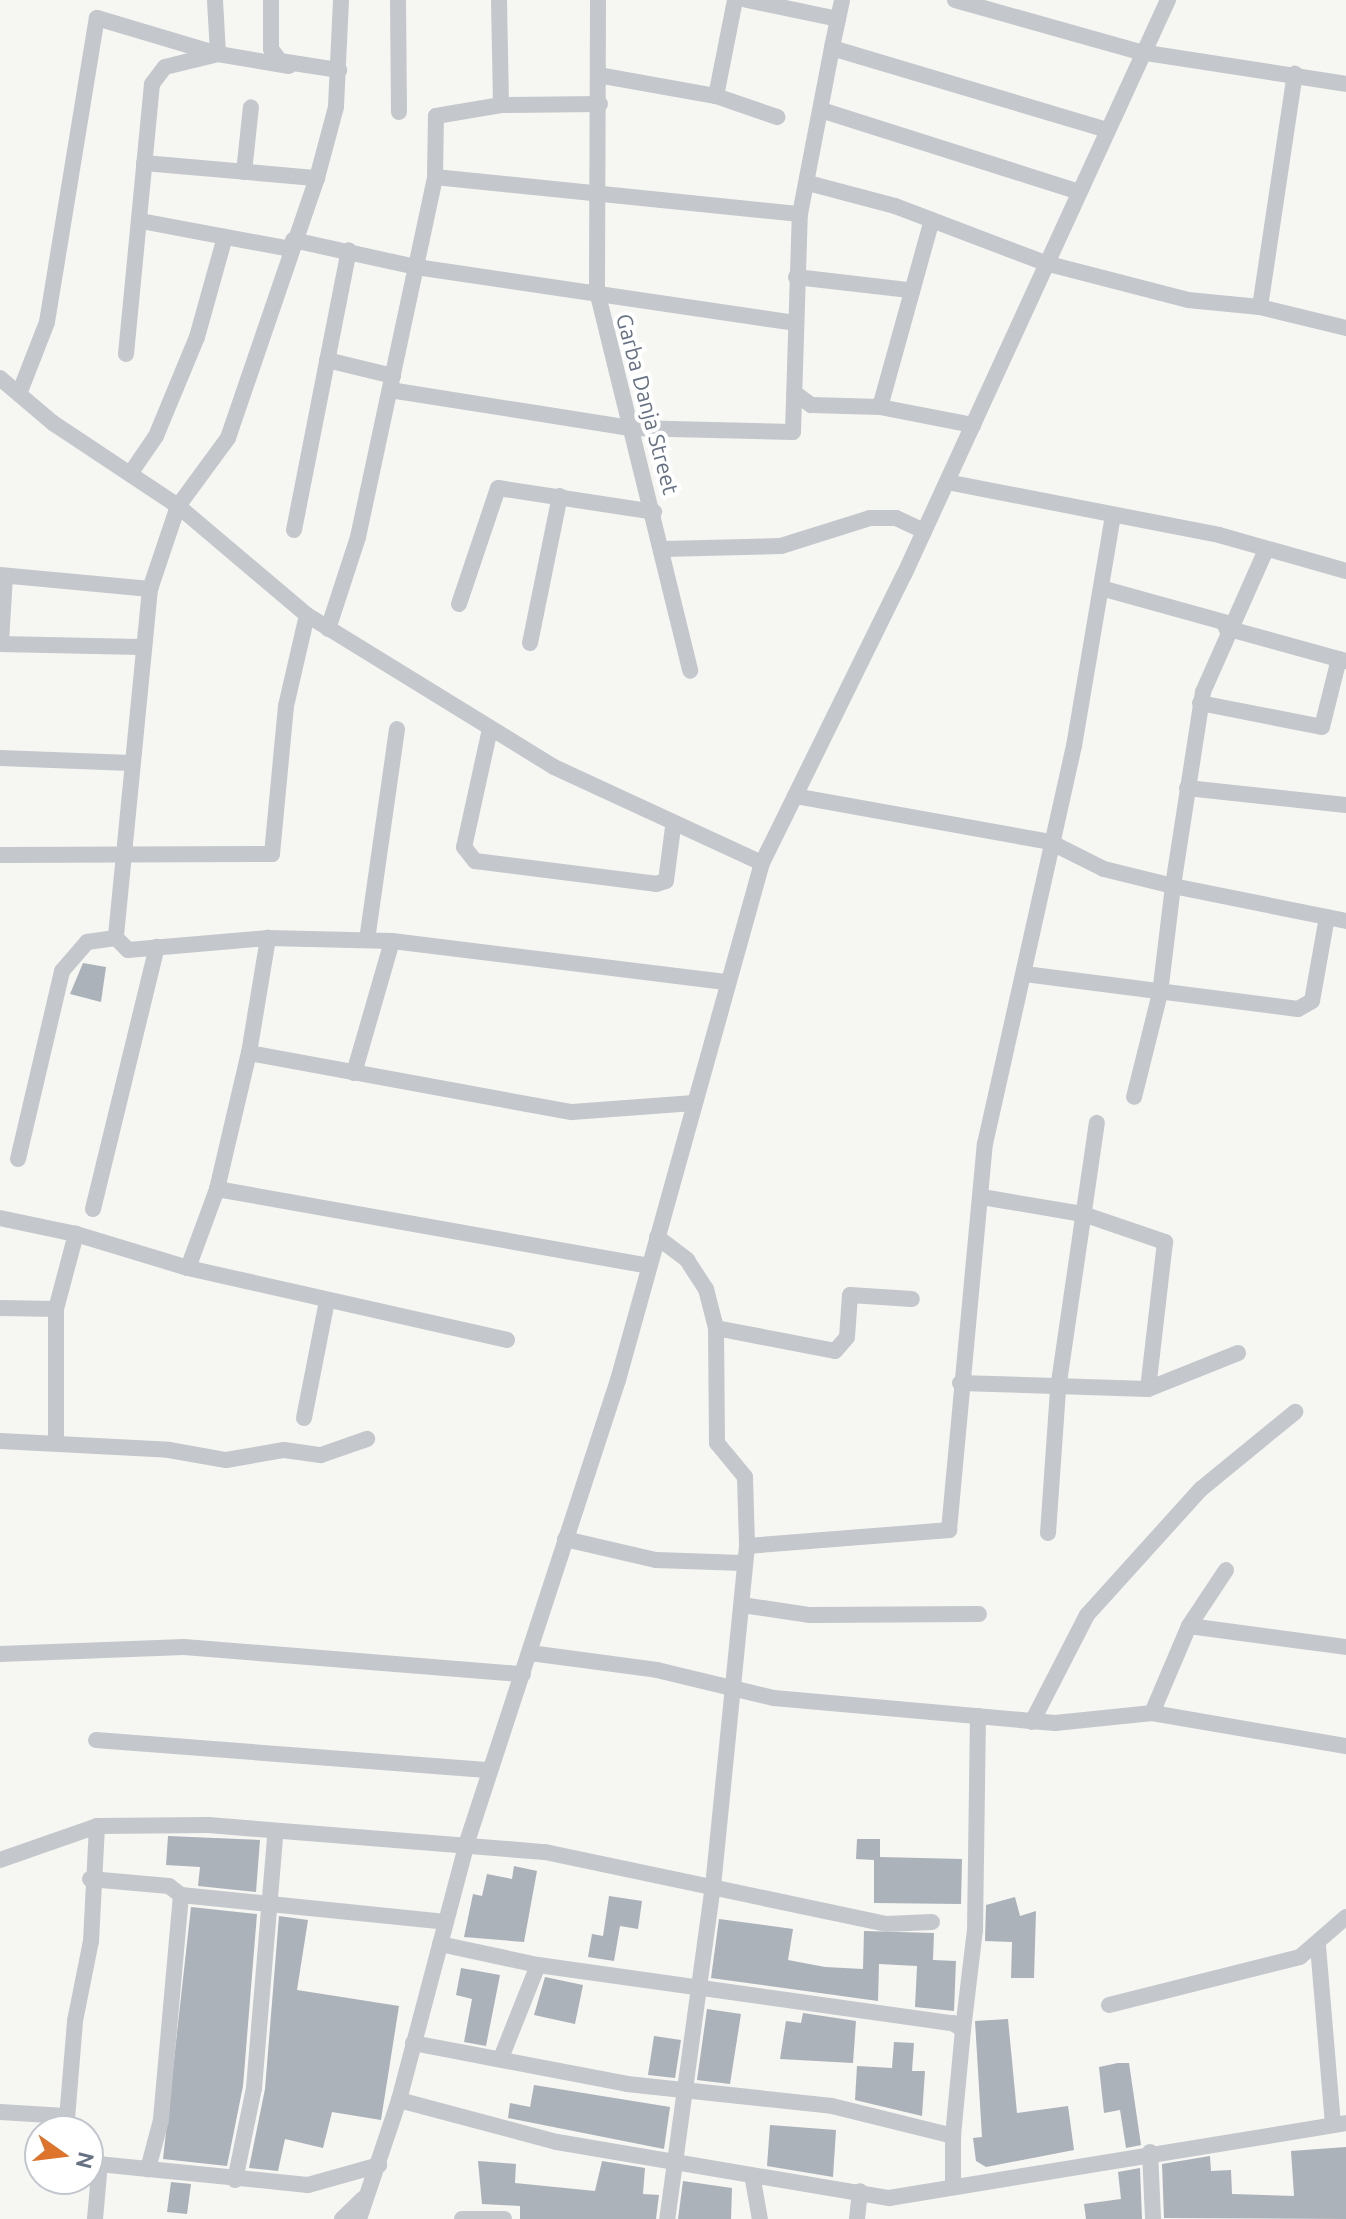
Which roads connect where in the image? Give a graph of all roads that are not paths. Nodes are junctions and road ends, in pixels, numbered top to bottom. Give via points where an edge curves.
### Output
1 (215, 0) edge
2 (271, 0) edge
3 (341, 0) edge
4 (398, 0) edge
5 (499, 0) edge
6 (598, 0) edge
7 (735, 0) edge
8 (747, 0) edge
9 (842, 0) edge
10 (955, 0) edge
11 (1168, 0) edge
12 (838, 19) junction
13 (832, 48) junction
14 (1140, 52) junction
15 (218, 54) junction
16 (289, 66) junction
17 (339, 70) junction
18 (1295, 74) junction
19 (598, 75) junction
20 (1346, 84) edge
21 (716, 96) junction
22 (600, 104) junction
23 (501, 105) junction
24 (251, 107) dead end
25 (821, 110) junction
26 (399, 112) dead end
27 (777, 117) dead end
28 (1104, 129) junction
29 (144, 163) junction
30 (244, 172) junction
31 (435, 177) junction
32 (317, 178) junction
33 (808, 183) junction
34 (1076, 191) junction
35 (595, 198) junction
36 (800, 214) junction
37 (932, 220) junction
38 (141, 221) junction
39 (225, 237) junction
40 (292, 244) junction
41 (349, 250) junction
42 (1045, 263) junction
43 (416, 267) junction
44 (796, 277) junction
45 (909, 290) junction
46 (597, 291) junction
47 (1260, 307) junction
48 (795, 323) junction
49 (1346, 328) edge
50 (126, 354) dead end
51 (327, 360) junction
52 (0, 378) edge
53 (391, 383) junction
54 (19, 394) junction
55 (796, 394) junction
56 (880, 407) junction
57 (973, 425) junction
58 (630, 428) junction
59 (130, 474) junction
60 (947, 482) junction
61 (560, 496) junction
62 (178, 506) junction
63 (654, 512) junction
64 (1113, 516) junction
65 (294, 530) dead end
66 (924, 531) junction
67 (664, 549) junction
68 (1265, 552) junction
69 (1346, 571) edge
70 (3, 576) edge
71 (1101, 588) junction
72 (150, 589) junction
73 (459, 604) dead end
74 (307, 615) junction
75 (1226, 626) junction
76 (328, 629) junction
77 (0, 643) edge
78 (530, 643) dead end
79 (141, 647) junction
80 (1343, 660) edge
81 (690, 671) dead end
82 (1200, 703) junction
83 (397, 729) dead end
84 (490, 729) junction
85 (0, 758) edge
86 (131, 763) junction
87 (1187, 788) junction
88 (795, 796) junction
89 (1346, 805) edge
90 (673, 827) junction
91 (1050, 842) junction
92 (0, 855) edge
93 (122, 857) junction
94 (762, 863) junction
95 (1173, 886) junction
96 (1327, 917) junction
97 (1346, 921) edge
98 (116, 938) junction
99 (268, 938) junction
100 (367, 940) junction
101 (392, 941) junction
102 (157, 947) junction
103 (1025, 974) junction
104 (728, 982) junction
105 (1160, 993) junction
106 (249, 1053) junction
107 (354, 1073) junction
108 (1134, 1097) dead end
109 (694, 1103) junction
110 (1097, 1123) dead end
111 (18, 1159) dead end
112 (217, 1189) junction
113 (982, 1197) junction
114 (93, 1209) dead end
115 (1083, 1214) junction
116 (0, 1218) edge
117 (76, 1234) junction
118 (657, 1237) junction
119 (649, 1266) junction
120 (188, 1268) junction
121 (912, 1299) dead end
122 (327, 1301) junction
123 (0, 1308) edge
124 (56, 1309) junction
125 (716, 1328) junction
126 (507, 1340) dead end
127 (1238, 1353) dead end
128 (960, 1383) junction
129 (1058, 1389) junction
130 (1148, 1389) junction
131 (1295, 1412) dead end
132 (304, 1418) dead end
133 (367, 1439) dead end
134 (0, 1441) edge
135 (56, 1443) junction
136 (1048, 1533) dead end
137 (565, 1539) junction
138 (745, 1554) junction
139 (1226, 1570) dead end
140 (742, 1605) junction
141 (979, 1614) dead end
142 (1189, 1626) junction
143 (1346, 1647) edge
144 (530, 1653) junction
145 (0, 1654) edge
146 (523, 1674) junction
147 (728, 1692) junction
148 (1152, 1713) junction
149 (978, 1716) junction
150 (1032, 1722) junction
151 (96, 1740) dead end
152 (1346, 1746) edge
153 (490, 1770) junction
154 (97, 1826) junction
155 (275, 1836) junction
156 (467, 1842) junction
157 (0, 1860) edge
158 (90, 1879) junction
159 (713, 1885) junction
160 (181, 1895) junction
161 (269, 1901) junction
162 (1346, 1917) edge
163 (446, 1922) junction
164 (932, 1922) dead end
165 (440, 1944) junction
166 (1318, 1946) junction
167 (538, 1965) junction
168 (699, 1988) junction
169 (1109, 2005) dead end
170 (963, 2030) junction
171 (413, 2043) junction
172 (501, 2058) junction
173 (686, 2089) junction
174 (399, 2100) junction
175 (0, 2112) edge
176 (67, 2115) edge
177 (24, 2116) edge
178 (1340, 2123) edge
179 (953, 2136) junction
180 (1150, 2152) junction
181 (104, 2164) edge
182 (672, 2164) junction
183 (379, 2165) junction
184 (148, 2169) junction
185 (235, 2180) junction
186 (753, 2180) junction
187 (953, 2185) junction
188 (860, 2191) junction
189 (95, 2195) edge
190 (367, 2195) junction
191 (95, 2219) edge
192 (342, 2219) edge
193 (359, 2219) edge
194 (462, 2219) edge
195 (504, 2219) edge
196 (667, 2219) edge
197 (760, 2219) edge
198 (857, 2219) edge
199 (1153, 2219) edge

1 - 15 street
2 - 16 street via 271,49
3 - 17 street
4 - 26 street
5 - 23 street
6 - 19 street, Garba Danja Street
7 - 21 street
8 - 12 street
9 - 12 street
10 - 14 street
11 - 14 street
12 - 13 street
13 - 25 street
13 - 28 street
14 - 18 street
14 - 28 street
15 - 16 street
15 - 29 street via 165,67 152,84
15 - 54 street via 97,18 42,347
16 - 17 street
17 - 32 street
18 - 20 street
18 - 47 street
19 - 21 street
19 - 22 street, Garba Danja Street
21 - 27 street
22 - 23 street
22 - 35 street, Garba Danja Street
23 - 31 street via 436,116
24 - 30 street
25 - 33 street
25 - 34 street
28 - 34 street
29 - 30 street
29 - 38 street
30 - 32 street
31 - 35 street
31 - 43 street
32 - 40 street
33 - 36 street
33 - 37 street
34 - 42 street
35 - 36 street
35 - 46 street, Garba Danja Street
36 - 44 street
37 - 42 street
37 - 45 street
38 - 39 street
38 - 50 street
39 - 40 street
39 - 59 street via 192,349 156,436
40 - 41 street
40 - 62 street via 222,453
41 - 43 street
41 - 51 street
42 - 47 street via 1188,300
42 - 57 street
43 - 46 street
43 - 53 street
44 - 45 street
44 - 48 street
45 - 56 street
46 - 48 street
46 - 58 street, Garba Danja Street
47 - 49 street
48 - 55 street
51 - 53 street
51 - 65 street
52 - 54 street
53 - 58 street
53 - 76 street via 358,537
54 - 59 street
55 - 56 street via 811,405
55 - 58 street via 793,432
56 - 57 street
57 - 60 street
58 - 63 street, Garba Danja Street
59 - 62 street
60 - 64 street
60 - 66 street
61 - 63 street
61 - 73 street via 498,488
61 - 78 street
62 - 72 street
62 - 74 street
63 - 67 street, Garba Danja Street
64 - 68 street
64 - 71 street
66 - 67 street via 870,518 781,546
66 - 88 street
67 - 81 street, Garba Danja Street
68 - 69 street
68 - 75 street
70 - 72 street
70 - 77 street
71 - 75 street
71 - 91 street
72 - 79 street
74 - 76 street
74 - 93 street via 286,706 272,854
75 - 80 street
75 - 82 street
76 - 84 street
77 - 79 street
79 - 86 street
80 - 82 street via 1322,727
82 - 87 street
83 - 100 street
84 - 90 street
84 - 90 street via 464,847 475,861 656,884 666,881
85 - 86 street
86 - 93 street
87 - 89 street
87 - 95 street
88 - 91 street
88 - 94 street
90 - 94 street
91 - 95 street via 1104,869
91 - 103 street
92 - 93 street
93 - 98 street
94 - 104 street
95 - 96 street
95 - 105 street
96 - 97 street
96 - 105 street via 1305,1008
98 - 102 street via 128,950
98 - 111 street via 71,952 62,971
99 - 100 street
99 - 102 street
99 - 106 street
100 - 101 street
101 - 104 street
101 - 107 street
102 - 114 street
103 - 105 street
103 - 113 street via 985,1144
104 - 109 street
105 - 108 street
106 - 107 street
106 - 112 street
107 - 109 street via 572,1112
109 - 118 street
110 - 115 street
112 - 119 street
112 - 120 street
113 - 115 street
113 - 128 street
115 - 129 street
115 - 130 street via 1165,1242
116 - 117 street
117 - 120 street
117 - 124 street
118 - 119 street
118 - 125 street via 687,1260 706,1289
119 - 137 street
120 - 122 street
121 - 125 street via 850,1295 847,1337 835,1351
122 - 126 street
122 - 132 street
123 - 124 street
124 - 135 street
125 - 138 street via 717,1443 745,1477
127 - 130 street
128 - 129 street
128 - 138 street via 949,1530
129 - 130 street
129 - 136 street
131 - 150 street via 1201,1489 1087,1615
133 - 135 street via 321,1455 284,1450 226,1460
134 - 135 street
137 - 138 street via 656,1560
137 - 144 street
138 - 140 street
139 - 142 street
140 - 141 street via 825,1616
140 - 147 street
142 - 143 street
142 - 148 street
144 - 146 street
144 - 147 street via 657,1670
145 - 146 street via 184,1647
146 - 153 street
147 - 149 street
147 - 159 street
148 - 150 street
148 - 152 street
149 - 150 street
149 - 170 street via 975,1930
151 - 153 street
153 - 156 street
154 - 155 street via 208,1825
154 - 157 street
154 - 158 street
155 - 156 street
155 - 161 street
156 - 159 street
156 - 163 street
158 - 160 street via 169,1886
158 - 176 street via 91,1941
159 - 164 street via 886,1924
159 - 168 street
160 - 161 street
160 - 184 street via 161,2120
161 - 163 street
161 - 185 street via 254,2088
162 - 166 street
163 - 165 street
165 - 167 street
165 - 171 street
166 - 169 street via 1278,1965
166 - 178 street
167 - 168 street
167 - 172 street
168 - 170 street
168 - 173 street
170 - 179 street
171 - 172 street
171 - 174 street
172 - 173 street
173 - 179 street via 832,2106
173 - 182 street
174 - 182 street via 449,2119
174 - 183 street
175 - 177 street
178 - 180 street
179 - 187 street
180 - 187 street
180 - 199 street
181 - 184 street
182 - 186 street
182 - 196 street
183 - 185 street via 308,2185
183 - 190 street
184 - 185 street
186 - 188 street
186 - 197 street
187 - 188 street via 889,2198
188 - 198 street
189 - 191 street
190 - 192 street
190 - 193 street
194 - 195 street

